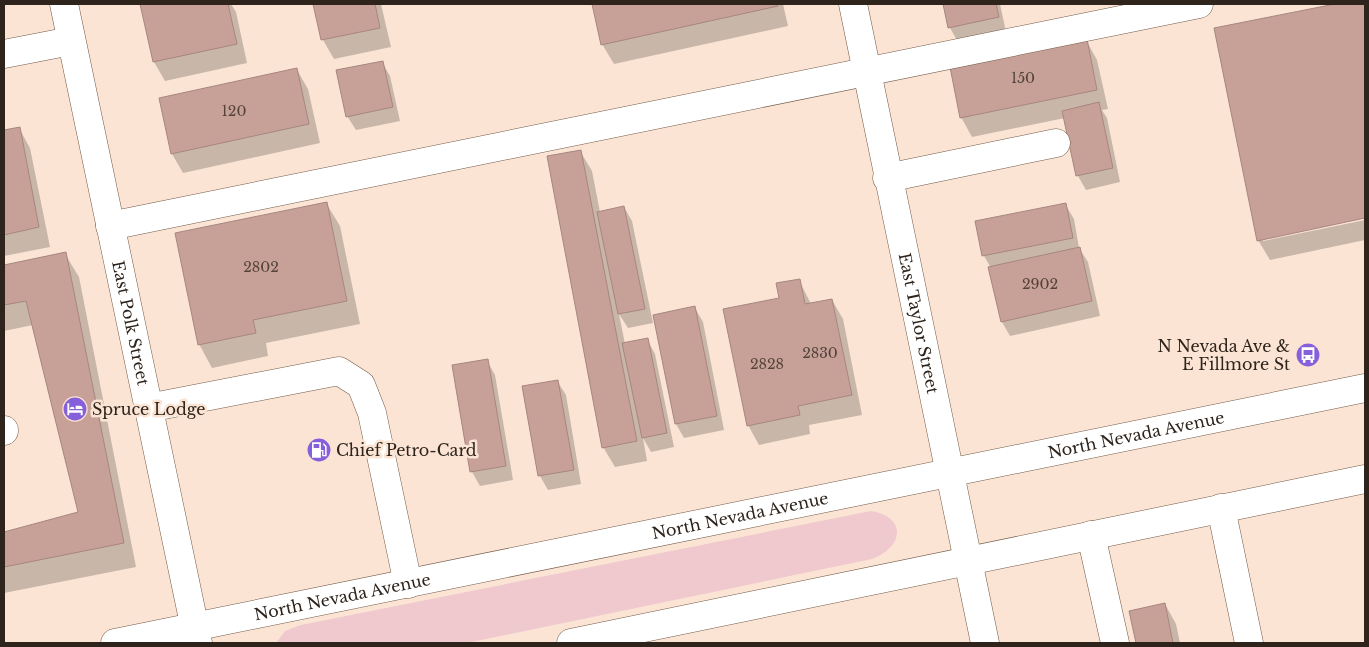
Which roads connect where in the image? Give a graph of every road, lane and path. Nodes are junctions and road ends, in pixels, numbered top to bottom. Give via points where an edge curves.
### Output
1 (64, 4) edge
2 (852, 4) edge
3 (1200, 4) edge
4 (72, 41) junction
5 (4, 54) edge
6 (865, 71) junction
7 (1056, 143) dead end
8 (887, 178) junction
9 (110, 226) junction
10 (1365, 388) edge
11 (148, 408) junction
12 (948, 474) junction
13 (1365, 479) edge
14 (1221, 508) junction
15 (1091, 535) junction
16 (967, 561) junction
17 (408, 584) junction
18 (196, 635) edge
19 (115, 643) edge
20 (571, 643) edge
21 (985, 643) edge
22 (1115, 643) edge
23 (1248, 643) edge

1 - 4 main road, East Polk Street
2 - 6 main road, East Taylor Street
3 - 6 main road
4 - 5 main road
4 - 9 main road, East Polk Street
6 - 8 main road, East Taylor Street
6 - 9 main road
7 - 8 main road
8 - 12 main road, East Taylor Street
9 - 11 main road, East Polk Street
10 - 12 main road, North Nevada Avenue
11 - 17 main road via 339,371 361,385 372,413
11 - 18 main road, East Polk Street
12 - 16 main road, East Taylor Street
12 - 17 main road, North Nevada Avenue
13 - 14 main road
14 - 15 main road
14 - 23 main road
15 - 16 main road
15 - 22 main road
16 - 20 main road
16 - 21 main road, East Taylor Street
17 - 18 main road, North Nevada Avenue
18 - 19 main road, North Nevada Avenue

